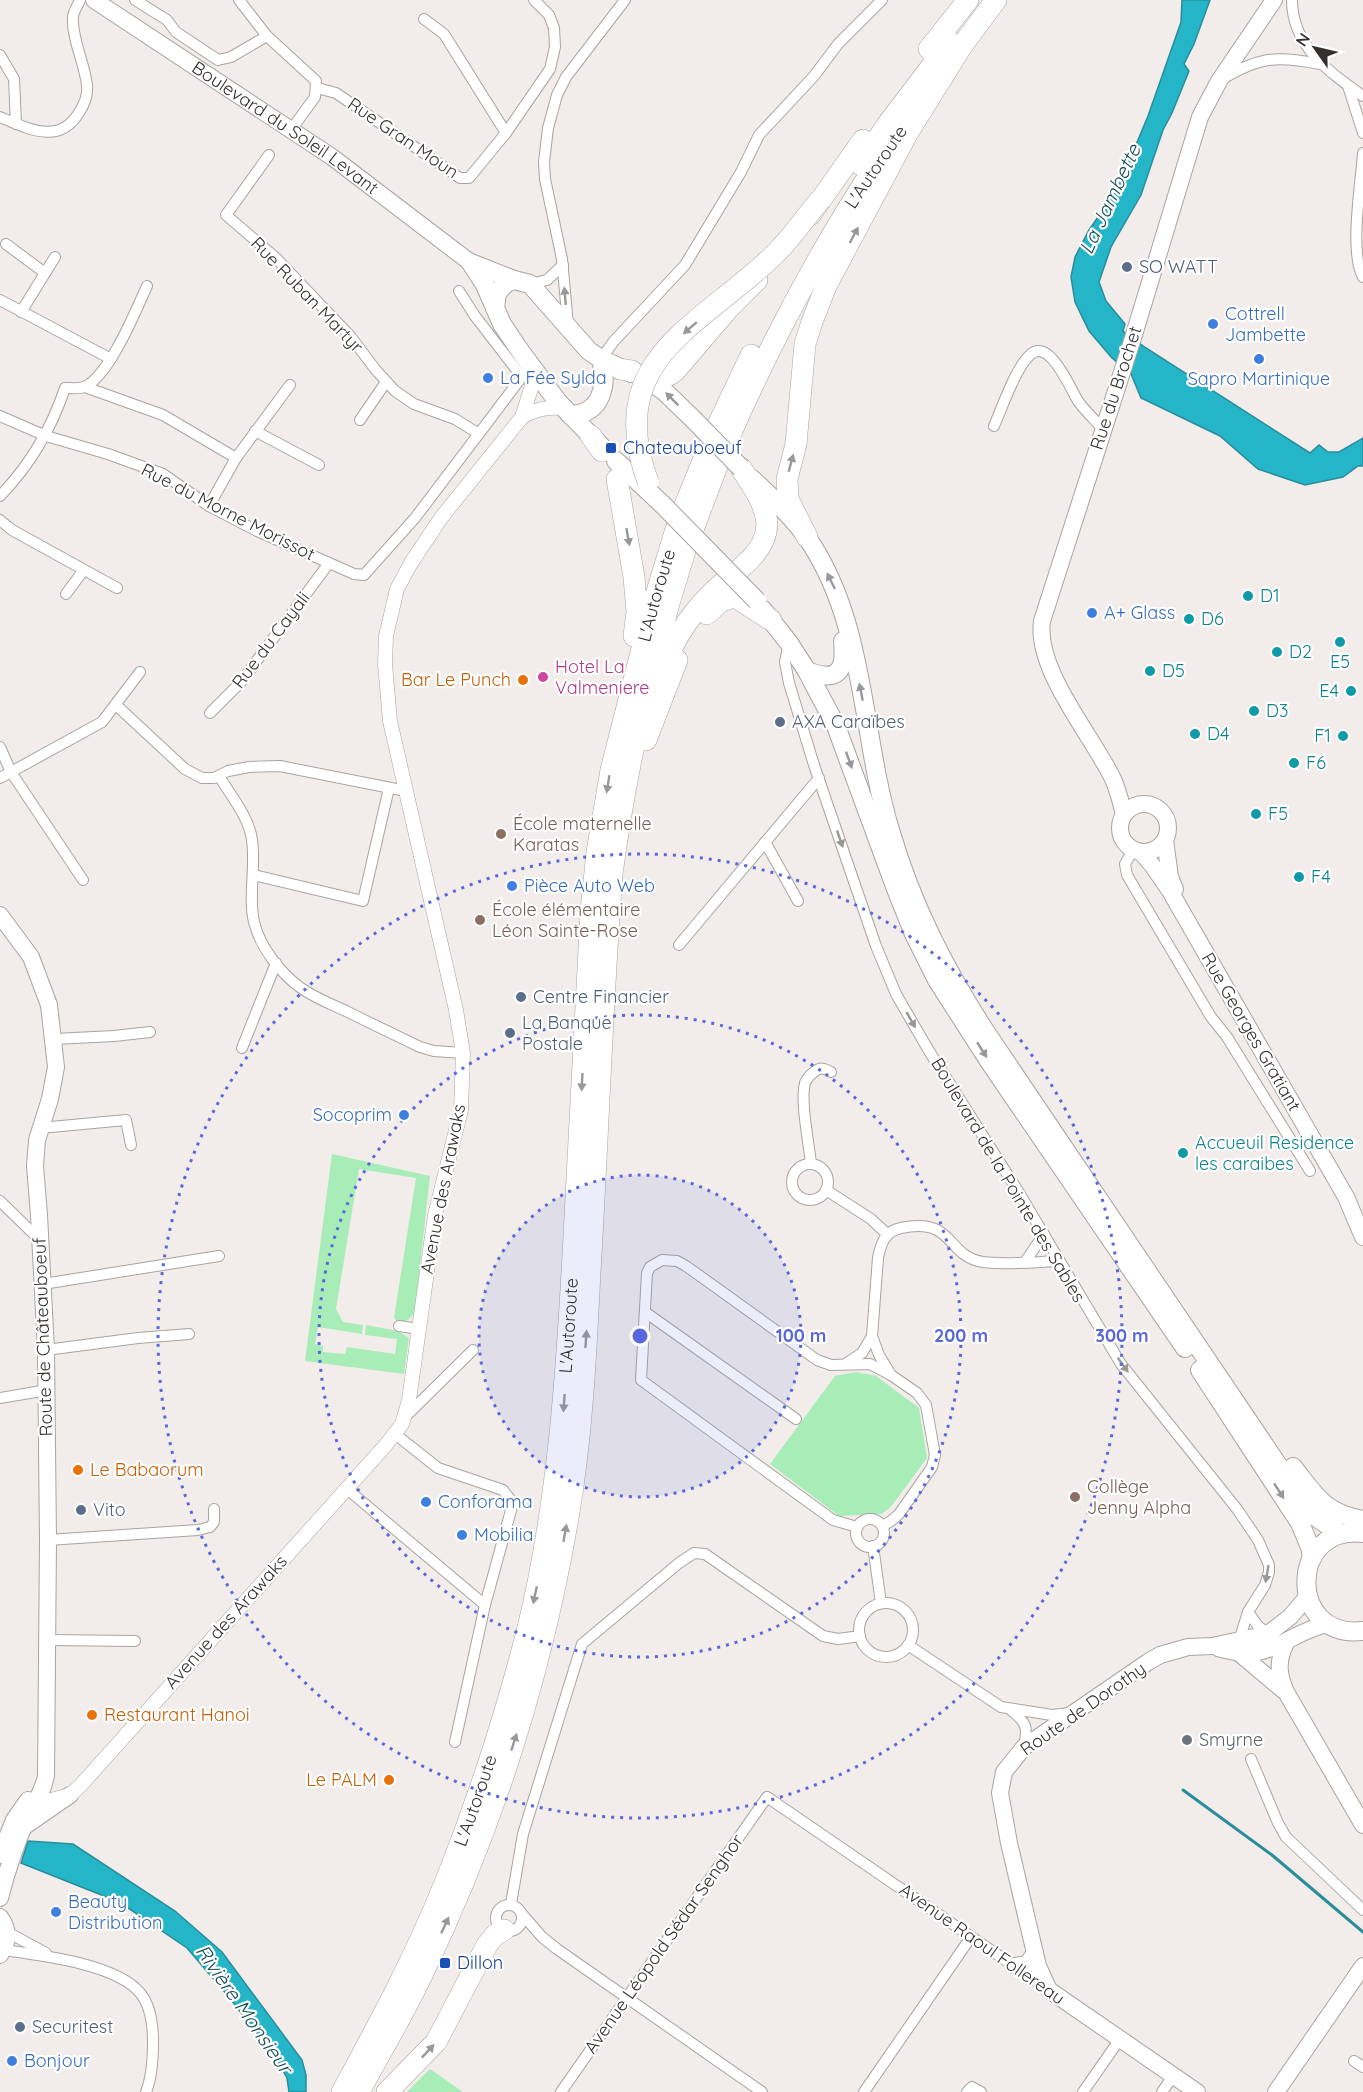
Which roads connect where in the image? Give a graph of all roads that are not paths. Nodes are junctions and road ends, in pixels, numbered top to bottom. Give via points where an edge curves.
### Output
1 (80, 0) edge
2 (94, 0) edge
3 (135, 0) edge
4 (238, 0) edge
5 (534, 0) edge
6 (625, 0) edge
7 (882, 0) edge
8 (968, 0) edge
9 (980, 0) edge
10 (996, 0) edge
11 (1274, 0) edge
12 (1292, 0) edge
13 (424, 19) dead end
14 (267, 36) junction
15 (963, 44) junction
16 (0, 55) edge
17 (1320, 64) junction
18 (1219, 81) junction
19 (1348, 86) junction
20 (317, 88) junction
21 (1363, 96) edge
22 (0, 117) edge
23 (16, 124) junction
24 (291, 130) junction
25 (506, 133) junction
26 (1363, 133) edge
27 (1363, 153) edge
28 (270, 155) dead end
29 (821, 199) junction
30 (6, 244) dead end
31 (55, 257) dead end
32 (471, 263) junction
33 (562, 265) junction
34 (45, 273) junction
35 (1363, 277) edge
36 (522, 282) junction
37 (147, 286) dead end
38 (459, 291) dead end
39 (0, 300) edge
40 (495, 308) junction
41 (21, 312) junction
42 (568, 328) junction
43 (111, 359) junction
44 (601, 359) junction
45 (628, 371) dead end
46 (530, 372) junction
47 (652, 378) joint
48 (386, 382) junction
49 (290, 385) dead end
50 (85, 387) junction
51 (567, 411) junction
52 (0, 416) edge
53 (522, 417) junction
54 (360, 420) dead end
55 (994, 426) dead end
56 (1103, 429) junction
57 (255, 431) junction
58 (479, 434) junction
59 (46, 436) junction
60 (718, 444) junction
61 (605, 455) junction
62 (236, 458) junction
63 (319, 465) dead end
64 (741, 468) junction
65 (1, 494) edge
66 (660, 503) junction
67 (425, 505) junction
68 (208, 506) junction
69 (441, 518) junction
70 (0, 520) edge
71 (685, 528) junction
72 (807, 537) junction
73 (329, 563) junction
74 (741, 568) dead end
75 (82, 571) junction
76 (724, 582) dead end
77 (117, 588) dead end
78 (66, 594) dead end
79 (754, 603) junction
80 (840, 603) junction
81 (771, 620) joint
82 (789, 643) junction
83 (807, 671) junction
84 (140, 672) dead end
85 (116, 705) junction
86 (210, 713) dead end
87 (620, 726) junction
88 (0, 747) edge
89 (642, 752) junction
90 (11, 772) junction
91 (219, 776) junction
92 (0, 778) edge
93 (819, 778) junction
94 (1113, 780) junction
95 (389, 788) junction
96 (406, 791) junction
97 (1145, 804) junction
98 (1124, 814) junction
99 (1165, 840) junction
100 (765, 842) junction
101 (1137, 851) junction
102 (612, 874) junction
103 (254, 875) junction
104 (83, 880) dead end
105 (1172, 890) junction
106 (798, 902) dead end
107 (0, 915) edge
108 (679, 945) dead end
109 (276, 963) junction
110 (150, 1032) dead end
111 (54, 1039) junction
112 (242, 1048) dead end
113 (463, 1053) junction
114 (831, 1072) dead end
115 (40, 1128) junction
116 (131, 1145) dead end
117 (811, 1164) junction
118 (1310, 1171) dead end
119 (826, 1190) junction
120 (0, 1201) edge
121 (1363, 1224) edge
122 (887, 1234) junction
123 (1044, 1234) junction
124 (1363, 1237) edge
125 (40, 1240) junction
126 (219, 1256) dead end
127 (1058, 1261) junction
128 (1025, 1262) junction
129 (43, 1284) junction
130 (645, 1312) junction
131 (399, 1326) dead end
132 (419, 1329) junction
133 (189, 1334) dead end
134 (872, 1336) junction
135 (46, 1350) junction
136 (473, 1350) dead end
137 (1205, 1356) junction
138 (847, 1364) junction
139 (891, 1375) junction
140 (46, 1390) junction
141 (0, 1398) edge
142 (405, 1417) junction
143 (796, 1419) dead end
144 (395, 1434) junction
145 (347, 1489) junction
146 (214, 1509) dead end
147 (1363, 1520) edge
148 (883, 1526) junction
149 (857, 1527) junction
150 (1363, 1533) edge
151 (1341, 1534) junction
152 (48, 1540) junction
153 (873, 1546) junction
154 (1312, 1557) junction
155 (1307, 1597) junction
156 (881, 1603) junction
157 (485, 1605) junction
158 (1248, 1612) junction
159 (1327, 1624) junction
160 (1363, 1632) edge
161 (1268, 1634) junction
162 (860, 1636) junction
163 (1293, 1638) junction
164 (48, 1640) junction
165 (135, 1641) dead end
166 (908, 1645) junction
167 (1239, 1647) junction
168 (1286, 1692) junction
169 (1011, 1710) junction
170 (1076, 1711) junction
171 (455, 1742) dead end
172 (1024, 1747) junction
173 (1251, 1759) dead end
174 (70, 1795) junction
175 (767, 1797) joint
176 (22, 1822) junction
177 (1363, 1825) edge
178 (6, 1857) edge
179 (0, 1899) edge
180 (511, 1904) junction
181 (1363, 1910) edge
182 (522, 1914) junction
183 (3, 1924) edge
184 (512, 1929) junction
185 (542, 1937) junction
186 (971, 1937) junction
187 (2, 1953) edge
188 (1035, 1953) junction
189 (51, 1956) junction
190 (1016, 1966) junction
191 (1363, 1966) edge
192 (421, 1978) junction
193 (1049, 1990) junction
194 (627, 1999) junction
195 (1120, 2039) junction
196 (1173, 2076) junction
197 (146, 2092) edge
198 (342, 2092) edge
199 (359, 2092) edge
200 (369, 2092) edge
201 (387, 2092) edge
202 (561, 2092) edge
203 (762, 2092) edge
204 (864, 2092) edge
205 (967, 2092) edge
206 (981, 2092) edge
207 (1083, 2092) edge
208 (1162, 2092) edge
209 (1197, 2092) edge
210 (1276, 2092) edge

1 - 23 street via 73,17 88,87 85,103 67,127 55,133
2 - 24 main road, Boulevard du Soleil Levant
3 - 14 street via 218,60 231,57
4 - 14 street
5 - 25 street via 549,15 555,47 550,69
6 - 33 street via 566,76 548,128 545,179
7 - 44 street via 759,135 685,265
8 - 29 highway
9 - 60 highway, L'Autoroute via 887,125 833,207 756,345
10 - 15 highway, L'Autoroute
11 - 18 main road, Rue du Brochet
12 - 17 street via 1300,35
13 - 25 street via 444,34
14 - 20 street via 310,74
15 - 60 highway, L'Autoroute via 851,202 800,288
72 -> 15 highway via 788,499 787,479 796,444 804,352 812,322 826,286 907,134
16 - 23 street via 15,79
17 - 18 street via 1279,58 1262,60
17 - 19 street
18 - 56 main road, Rue du Brochet via 1200,117
19 - 21 street
19 - 26 street
20 - 24 street via 315,97
20 - 25 street, Rue Gran Moun via 336,93 464,179 473,176
22 - 23 street
24 - 32 main road, Boulevard du Soleil Levant
27 - 35 street via 1356,237
28 - 48 street, Rue Ruban Martyr via 226,215 276,258 351,337
29 - 47 highway, bridge via 784,254 728,309 675,371
29 -> 66 highway, bridge via 777,252 673,342 646,376 635,425 640,462
30 - 34 street
31 - 34 street
32 - 36 main road, Boulevard du Soleil Levant
32 - 40 main road, Boulevard du Soleil Levant
33 - 36 street via 548,280
42 -> 33 street
34 - 41 street
36 - 40 main road via 506,283 496,297
36 - 42 main road via 542,296
37 - 43 street
38 - 46 street via 475,316
39 - 41 street
40 - 46 main road, Boulevard du Soleil Levant
41 - 43 street
42 - 44 main road
43 - 50 street
44 - 45 main road
44 - 51 main road via 605,380 597,402 582,413
46 - 51 main road, Boulevard du Soleil Levant
46 - 53 street, Avenue des Arawaks
46 - 58 street, Rue du Morne Morissot
64 -> 47 main road, bridge
48 - 54 street
48 - 58 street, Rue Ruban Martyr via 405,399 455,419
49 - 57 street
50 - 59 street via 65,388
50 - 62 street via 163,415
51 - 53 street via 550,407
51 - 61 main road, Boulevard du Soleil Levant
52 - 59 street, Rue du Morne Morissot
53 - 69 street, Avenue des Arawaks
55 - 56 street via 1022,366 1033,352 1044,352 1056,362 1081,404
56 - 94 main road, Rue du Brochet via 1041,633 1053,674
57 - 62 street
57 - 63 street
58 - 67 street, Rue du Morne Morissot
59 - 65 street
59 - 68 street, Rue du Morne Morissot via 163,474
60 - 71 highway, L'Autoroute
61 - 66 main road, Boulevard du Soleil Levant
61 -> 87 highway via 631,554 637,612
62 - 68 street
64 - 72 main road
64 - 74 highway via 758,494 767,521 760,548
66 - 79 main road, Boulevard du Soleil Levant, bridge via 715,557
67 - 69 street
67 - 73 street, Rue du Morne Morissot via 367,574 354,574
68 - 73 street, Rue du Morne Morissot
69 - 96 street, Avenue des Arawaks via 397,589 386,636 386,693
70 - 75 street
71 - 87 highway, L'Autoroute via 655,598
71 - 102 highway, L'Autoroute via 632,751
80 -> 72 main road
73 - 86 street, Rue du Cayali via 241,682
75 - 77 street
75 - 78 street
76 - 89 highway via 693,614 672,647 658,684
79 - 81 highway
79 - 89 highway via 731,597 711,609 671,671
80 - 83 main road via 842,664 828,677
137 -> 80 main road via 963,997 926,929 910,891 878,784 851,639
81 - 82 main road
82 - 83 main road
82 - 93 street, Boulevard de la Pointe des Sables via 785,662 789,682
83 -> 154 main road via 836,726 896,889 937,980 1300,1523
84 - 85 street
85 - 90 street via 102,722
85 - 91 street via 185,769 202,778
87 -> 198 highway, L'Autoroute via 591,911 569,1329 560,1448 543,1556 527,1630 477,1801 412,1956
88 - 90 street
89 - 102 highway
90 - 92 street
90 - 104 street
91 - 95 street via 249,767 280,766
91 - 103 street via 247,822
93 - 100 street
93 -> 123 street, Boulevard de la Pointe des Sables via 896,994
94 - 97 main road, Rue du Brochet
94 - 98 main road, Rue du Brochet
95 - 96 street
95 - 103 street via 363,901
96 - 113 street, Avenue des Arawaks
97 - 98 main road
97 - 99 main road via 1164,815 1168,827
98 - 101 main road via 1120,834 1126,845
99 - 101 main road via 1155,850
99 - 105 main road
100 - 106 street
100 - 108 street
101 - 105 main road
101 - 118 street via 1125,864 1130,881
192 -> 102 highway, L'Autoroute via 488,1822 526,1707 558,1573 577,1451 587,1323
103 - 109 street via 254,923
105 - 121 main road, Rue Georges Gratiant via 1350,1195
105 - 124 main road, Rue Georges Gratiant via 1346,1197
107 - 111 main road, Route de Châteauboeuf via 31,957 49,1005
109 - 112 street
109 - 113 street via 301,988 394,1035 434,1051
110 - 111 street
111 - 115 main road, Route de Châteauboeuf via 56,1068
113 - 132 street, Avenue des Arawaks via 460,1110 435,1215
114 - 117 street via 817,1069 805,1083
115 - 116 street via 126,1120
115 - 125 main road, Route de Châteauboeuf via 35,1166
117 - 119 street via 826,1173
117 - 119 street via 795,1171 795,1193 812,1200
119 - 122 street
120 - 125 street
122 - 128 street via 926,1225 945,1234 972,1258 983,1262
122 - 134 street via 878,1258
123 - 127 street, Boulevard de la Pointe des Sables
123 - 128 street
125 - 129 main road, Route de Châteauboeuf
126 - 129 street
127 - 128 street
127 -> 158 street, Boulevard de la Pointe des Sables via 1121,1364 1258,1540 1269,1572
129 - 135 main road, Route de Châteauboeuf
130 - 138 street via 650,1267 662,1260 677,1261 817,1360 831,1365
130 - 143 street
130 - 149 street via 640,1380 833,1520
131 - 132 street
132 - 142 street, Avenue des Arawaks
133 - 135 street
134 - 138 street via 862,1353
134 - 139 street
135 - 140 main road, Route de Châteauboeuf
136 - 142 street
137 - 147 main road via 1325,1505
137 - 151 main road via 1311,1511
138 - 139 street via 870,1364
139 - 148 street via 926,1405 935,1455 932,1467 898,1514
140 - 141 street
140 - 152 main road, Route de Châteauboeuf
142 - 144 street, Avenue des Arawaks
144 - 145 street, Avenue des Arawaks
144 - 157 street via 438,1468 503,1490 513,1503
145 - 157 street
145 - 174 street, Avenue des Arawaks
146 - 152 street via 214,1522 198,1530
148 - 149 street via 867,1519
148 - 153 street via 883,1539
149 - 153 street via 860,1542
150 - 151 main road
151 - 154 main road via 1324,1543
152 - 164 main road, Route de Châteauboeuf
153 - 156 street
154 - 155 main road via 1306,1577
155 - 159 main road via 1315,1613
155 - 161 main road
156 - 162 street via 861,1619
156 - 166 street via 899,1606 911,1619 912,1637
157 - 171 street
158 - 161 street
158 - 167 street, Boulevard de la Pointe des Sables
159 - 160 main road via 1340,1630
159 - 163 main road
161 - 163 street
161 - 167 main road
162 - 166 street via 865,1647 879,1656 895,1655
162 - 180 street via 823,1636 705,1554 694,1553 679,1563 582,1644 524,1834
163 - 167 main road via 1262,1652
163 - 168 main road via 1279,1665
164 - 165 street
164 - 176 main road, Route de Châteauboeuf via 46,1776
166 - 169 street via 991,1702
167 - 168 main road
167 - 170 main road, Route de Dorothy via 1188,1647 1160,1654
168 - 177 main road
169 - 170 street via 1052,1715
169 - 172 street via 1026,1726
170 - 172 main road, Route de Dorothy
172 - 188 main road, Route de Dorothy via 1004,1772 1000,1793
173 - 181 street via 1286,1837
174 - 176 main road
174 - 176 street
175 - 186 street, Avenue Raoul Follereau
175 - 194 street, Avenue Léopold Sédar Senghor
176 - 178 main road, Route de Châteauboeuf
178 - 179 main road, Route de Châteauboeuf
180 - 182 street
180 - 184 street via 499,1909 496,1916 498,1924
182 - 184 street via 522,1923
182 - 185 street
183 - 187 main road via 7,1941
183 - 189 street
184 - 185 street
201 -> 184 highway via 436,2042 487,1945 495,1935
185 - 194 street
186 - 190 street, Avenue Raoul Follereau
186 - 204 street
187 - 189 street
188 - 190 main road via 1027,1964
188 - 193 main road, Route de Dorothy
189 - 197 street via 118,1975 140,1992 153,2035
190 - 193 street, Avenue Raoul Follereau
191 - 210 main road
192 - 199 highway, L'Autoroute
192 - 200 highway
193 - 195 main road, Avenue Raoul Follereau
194 - 202 street, Avenue Léopold Sédar Senghor
194 - 203 street
195 - 196 main road, Avenue Raoul Follereau
195 - 207 street
196 - 208 street
196 - 209 main road, Avenue Raoul Follereau
205 - 206 street via 972,2087

